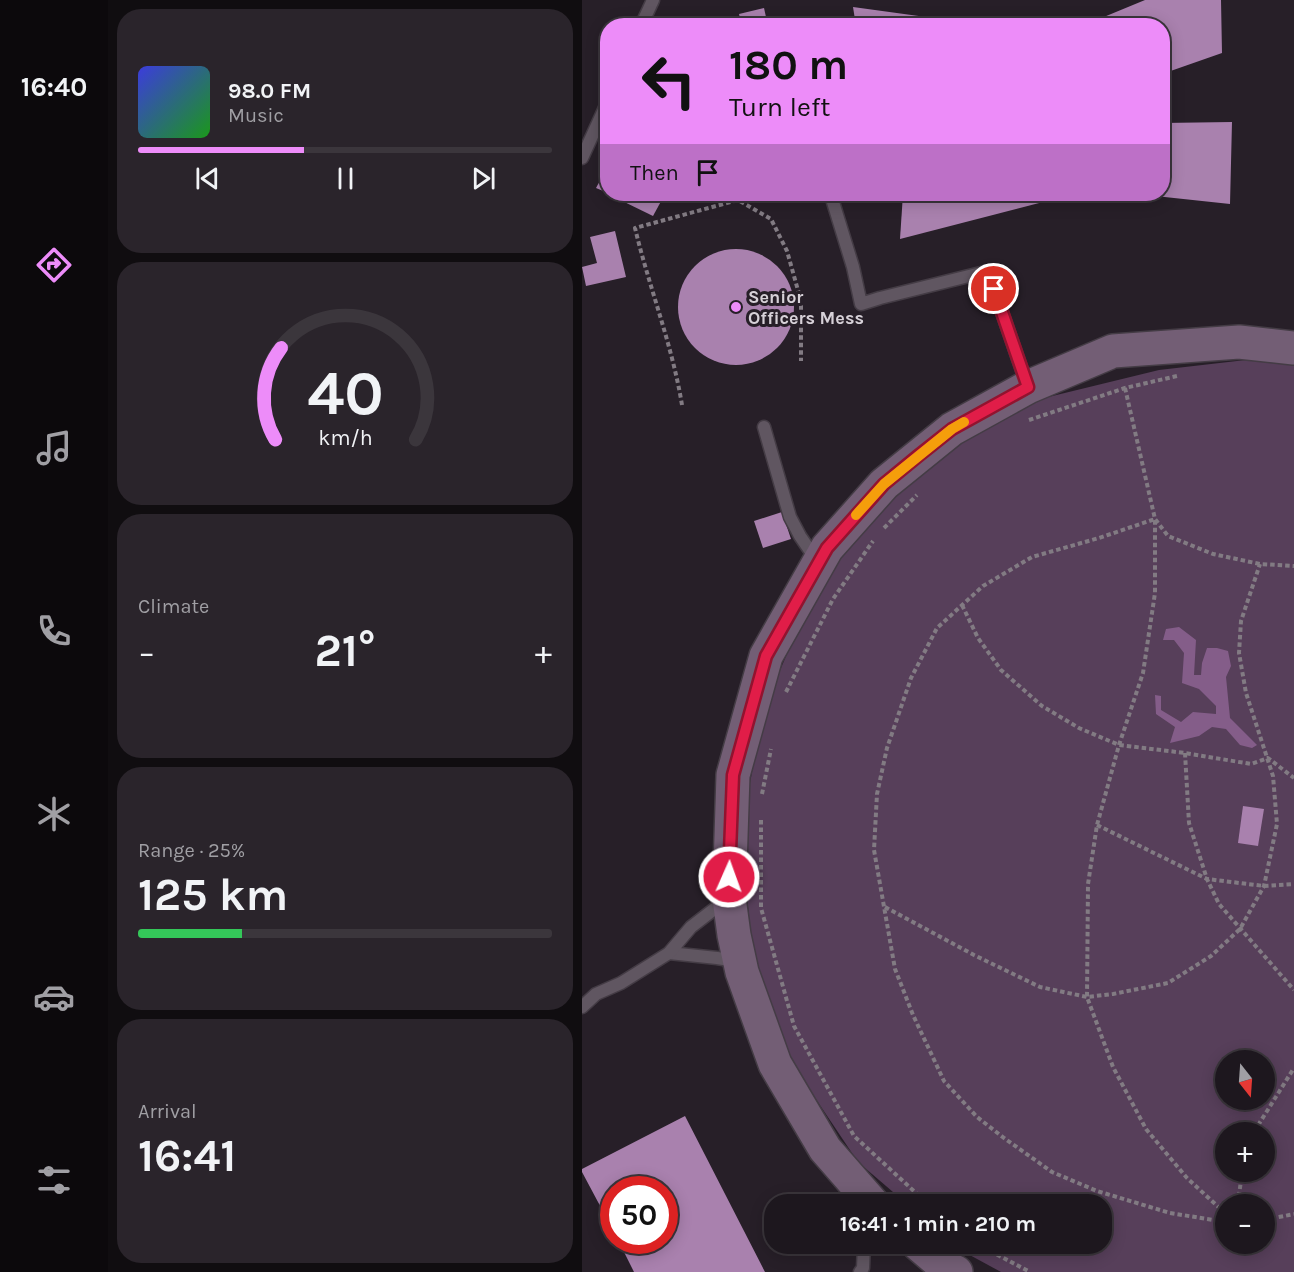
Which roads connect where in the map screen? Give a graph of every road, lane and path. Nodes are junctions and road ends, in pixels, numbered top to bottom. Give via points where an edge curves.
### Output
1 (652, 0) edge
2 (644, 18) edge
3 (600, 119) edge
4 (582, 158) edge
5 (734, 201) edge
6 (740, 201) edge
7 (833, 202) dead end
8 (1294, 348) edge
9 (801, 362) dead end
10 (1188, 374) dead end
11 (1028, 387) junction
12 (1125, 388) junction
13 (682, 405) dead end
14 (1021, 425) dead end
15 (764, 427) dead end
16 (918, 495) dead end
17 (1155, 519) junction
18 (884, 529) dead end
19 (876, 537) dead end
20 (818, 564) junction
21 (1260, 564) junction
22 (1294, 566) edge
23 (962, 605) junction
24 (786, 694) dead end
25 (773, 738) dead end
26 (1119, 745) junction
27 (1185, 753) junction
28 (1268, 758) junction
29 (1294, 778) edge
30 (762, 795) dead end
31 (762, 818) dead end
32 (1097, 825) junction
33 (1207, 879) junction
34 (1294, 884) edge
35 (1264, 886) junction
36 (729, 898) junction
37 (885, 907) junction
38 (1240, 929) junction
39 (669, 953) junction
40 (742, 972) junction
41 (1294, 990) edge
42 (1087, 997) junction
43 (582, 1007) edge
44 (1294, 1068) edge
45 (1260, 1122) edge
46 (825, 1149) junction
47 (850, 1194) edge
48 (864, 1194) edge
49 (917, 1194) edge
50 (1215, 1204) edge
51 (1294, 1214) edge
52 (1275, 1218) edge
53 (1215, 1220) edge
54 (864, 1254) edge
55 (927, 1254) edge
56 (996, 1254) edge
57 (942, 1270) edge
58 (860, 1272) edge
59 (1030, 1272) edge

1 - 2 lane
3 - 4 lane
5 - 13 path via 635,228
6 - 9 path via 771,219 787,250 801,301
7 - 11 lane via 861,304 989,271
8 - 11 main road via 1239,342 1113,351
10 - 12 path
11 - 20 main road via 952,429 884,484 827,548
12 - 14 path
12 - 17 path
15 - 20 lane via 790,517
16 - 18 path
17 - 21 path via 1168,536 1214,554
17 - 23 path via 1032,557 983,586
17 - 26 path via 1155,594 1143,673
19 - 24 path via 832,599
20 - 36 main road via 766,656 733,775
21 - 22 path
21 - 28 path via 1241,621 1239,653 1246,693
23 - 26 path via 978,638 1001,670 1042,706
23 - 37 path via 937,628 911,678 887,748 877,794 874,850
25 - 30 path
26 - 27 path
26 - 32 path
27 - 28 path via 1251,764
27 - 33 path via 1189,823
28 - 29 path
28 - 35 path via 1277,824
31 - 49 path via 761,908 794,1026 854,1136
32 - 33 path
32 - 42 path via 1088,884
33 - 35 path
33 - 38 path
34 - 35 path
35 - 38 path
36 - 39 lane via 692,927
36 - 40 main road
37 - 42 path via 1040,987
37 - 53 path via 895,969 913,1015 944,1081 977,1117 1052,1172 1097,1191 1170,1213
38 - 41 path
38 - 42 path via 1211,956 1168,983
39 - 40 lane via 739,962
39 - 43 lane via 596,994
40 - 46 main road via 775,1064
42 - 50 path via 1113,1067 1146,1129 1187,1178
44 - 45 path
46 - 47 lane
46 - 48 main road
51 - 52 path
54 - 58 lane
55 - 57 main road
56 - 59 path

